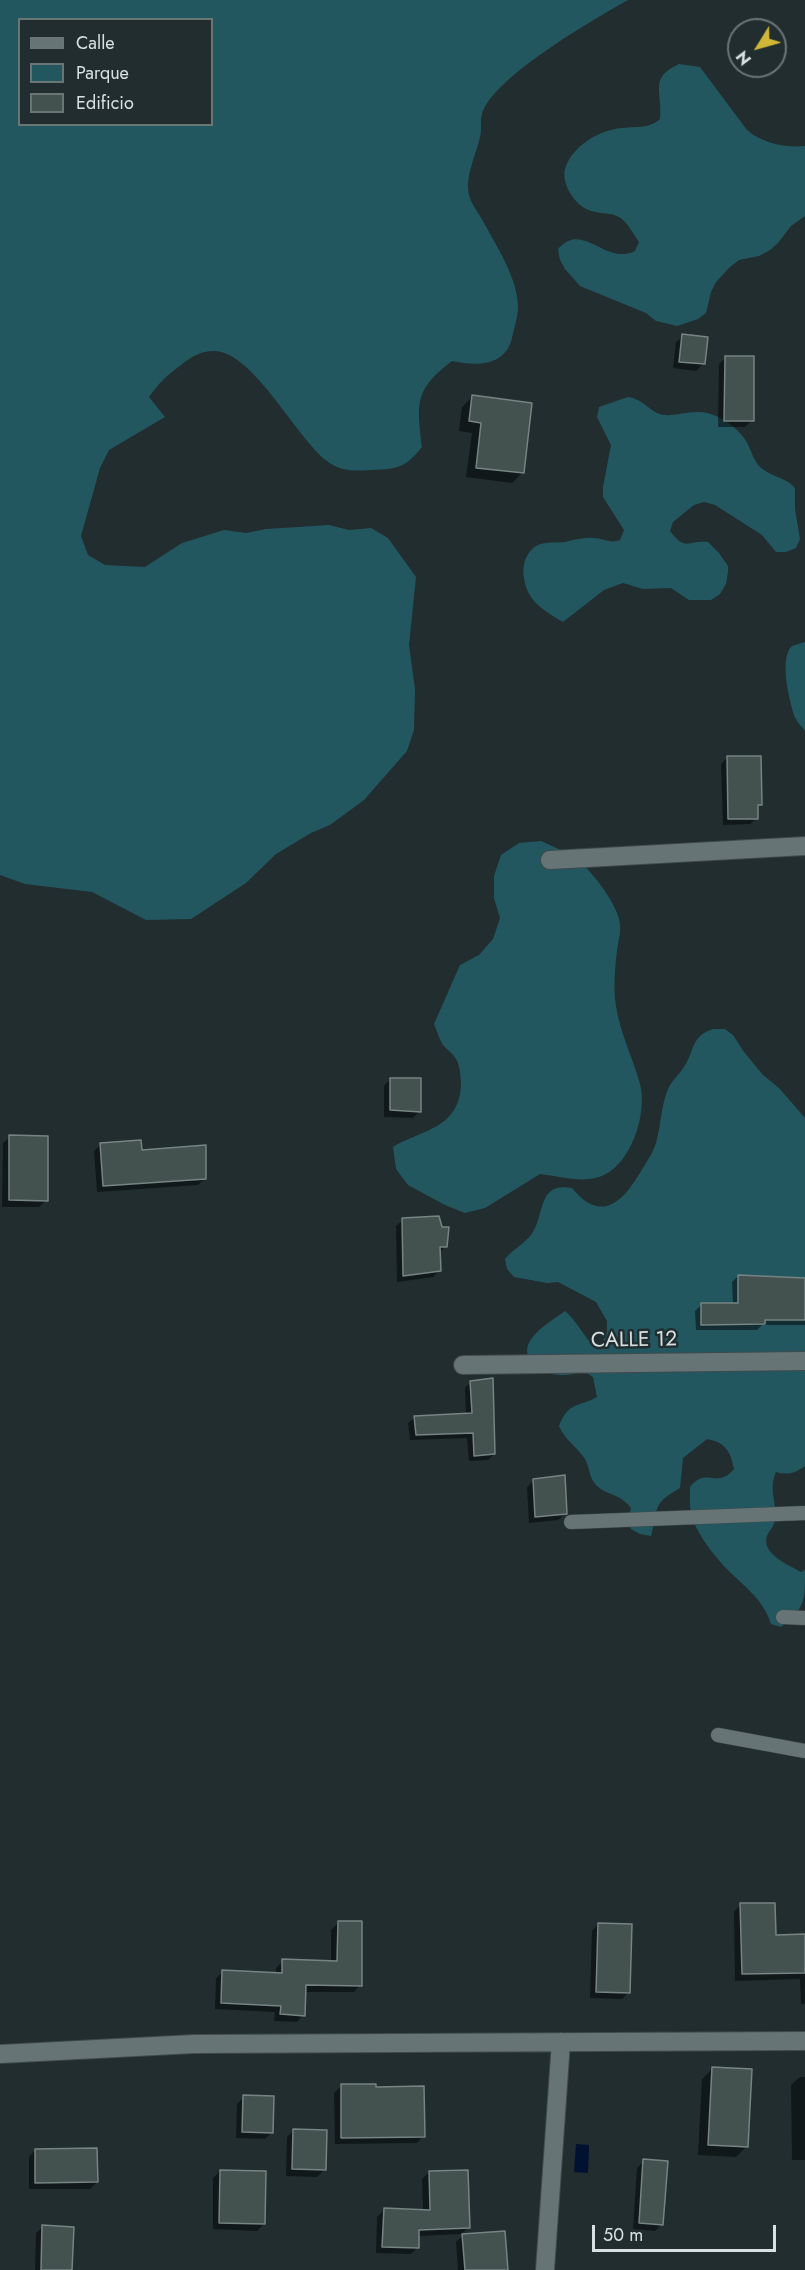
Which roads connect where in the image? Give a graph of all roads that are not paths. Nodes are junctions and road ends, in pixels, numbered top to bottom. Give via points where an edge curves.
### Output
1 (805, 846) edge
2 (550, 860) dead end
3 (805, 1361) edge
4 (463, 1365) dead end
5 (805, 1513) edge
6 (571, 1522) dead end
7 (783, 1617) dead end
8 (805, 1618) edge
9 (718, 1735) dead end
10 (805, 1751) edge
11 (805, 2041) edge
12 (561, 2042) junction
13 (0, 2054) edge
14 (545, 2270) edge

1 - 2 street
3 - 4 street, CALLE 12
5 - 6 lane
7 - 8 lane
9 - 10 lane
11 - 12 street
12 - 13 street via 194,2044
12 - 14 street

